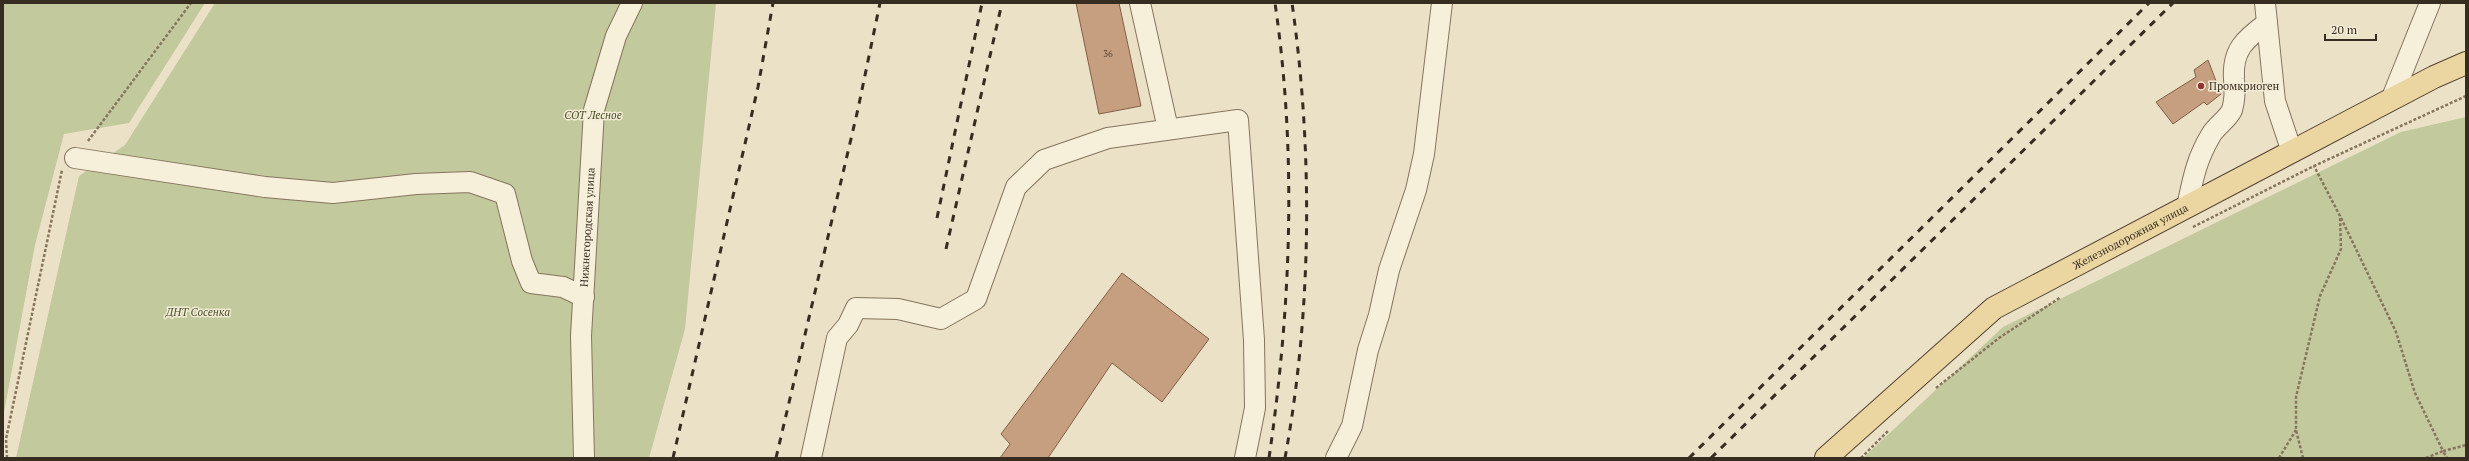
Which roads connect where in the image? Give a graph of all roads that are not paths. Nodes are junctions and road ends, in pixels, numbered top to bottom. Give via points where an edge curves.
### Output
1 (632, 3) edge
2 (1140, 3) edge
3 (1442, 3) edge
4 (2265, 3) edge
5 (2430, 3) edge
6 (2267, 23) junction
7 (2466, 63) edge
8 (2391, 100) junction
9 (1168, 129) junction
10 (2292, 152) junction
11 (75, 158) road end
12 (2186, 207) junction
13 (584, 297) junction
14 (584, 458) edge
15 (811, 458) edge
16 (1245, 458) edge
17 (1336, 458) edge
18 (1826, 458) edge

1 - 13 street, Нижнегородская улица via 616,36 594,110
2 - 9 street
3 - 17 street via 1424,154 1416,190 1389,270 1352,426
4 - 6 street
5 - 8 street
6 - 10 street via 2275,101
6 - 12 street via 2248,37 2238,52 2232,109 2212,133 2197,159
7 - 8 main road, Железнодорожная улица
8 - 10 main road, Железнодорожная улица
9 - 15 street via 1108,138 1044,160 1016,187 976,299 942,319 898,309 856,308 848,325 837,338
9 - 16 street via 1238,120 1254,340 1255,408
10 - 12 main road, Железнодорожная улица
11 - 13 street via 265,187 333,193 416,184 470,182 506,194 522,261 531,283 563,287
12 - 18 main road, Железнодорожная улица via 1994,308
13 - 14 street, Нижнегородская улица via 581,336

